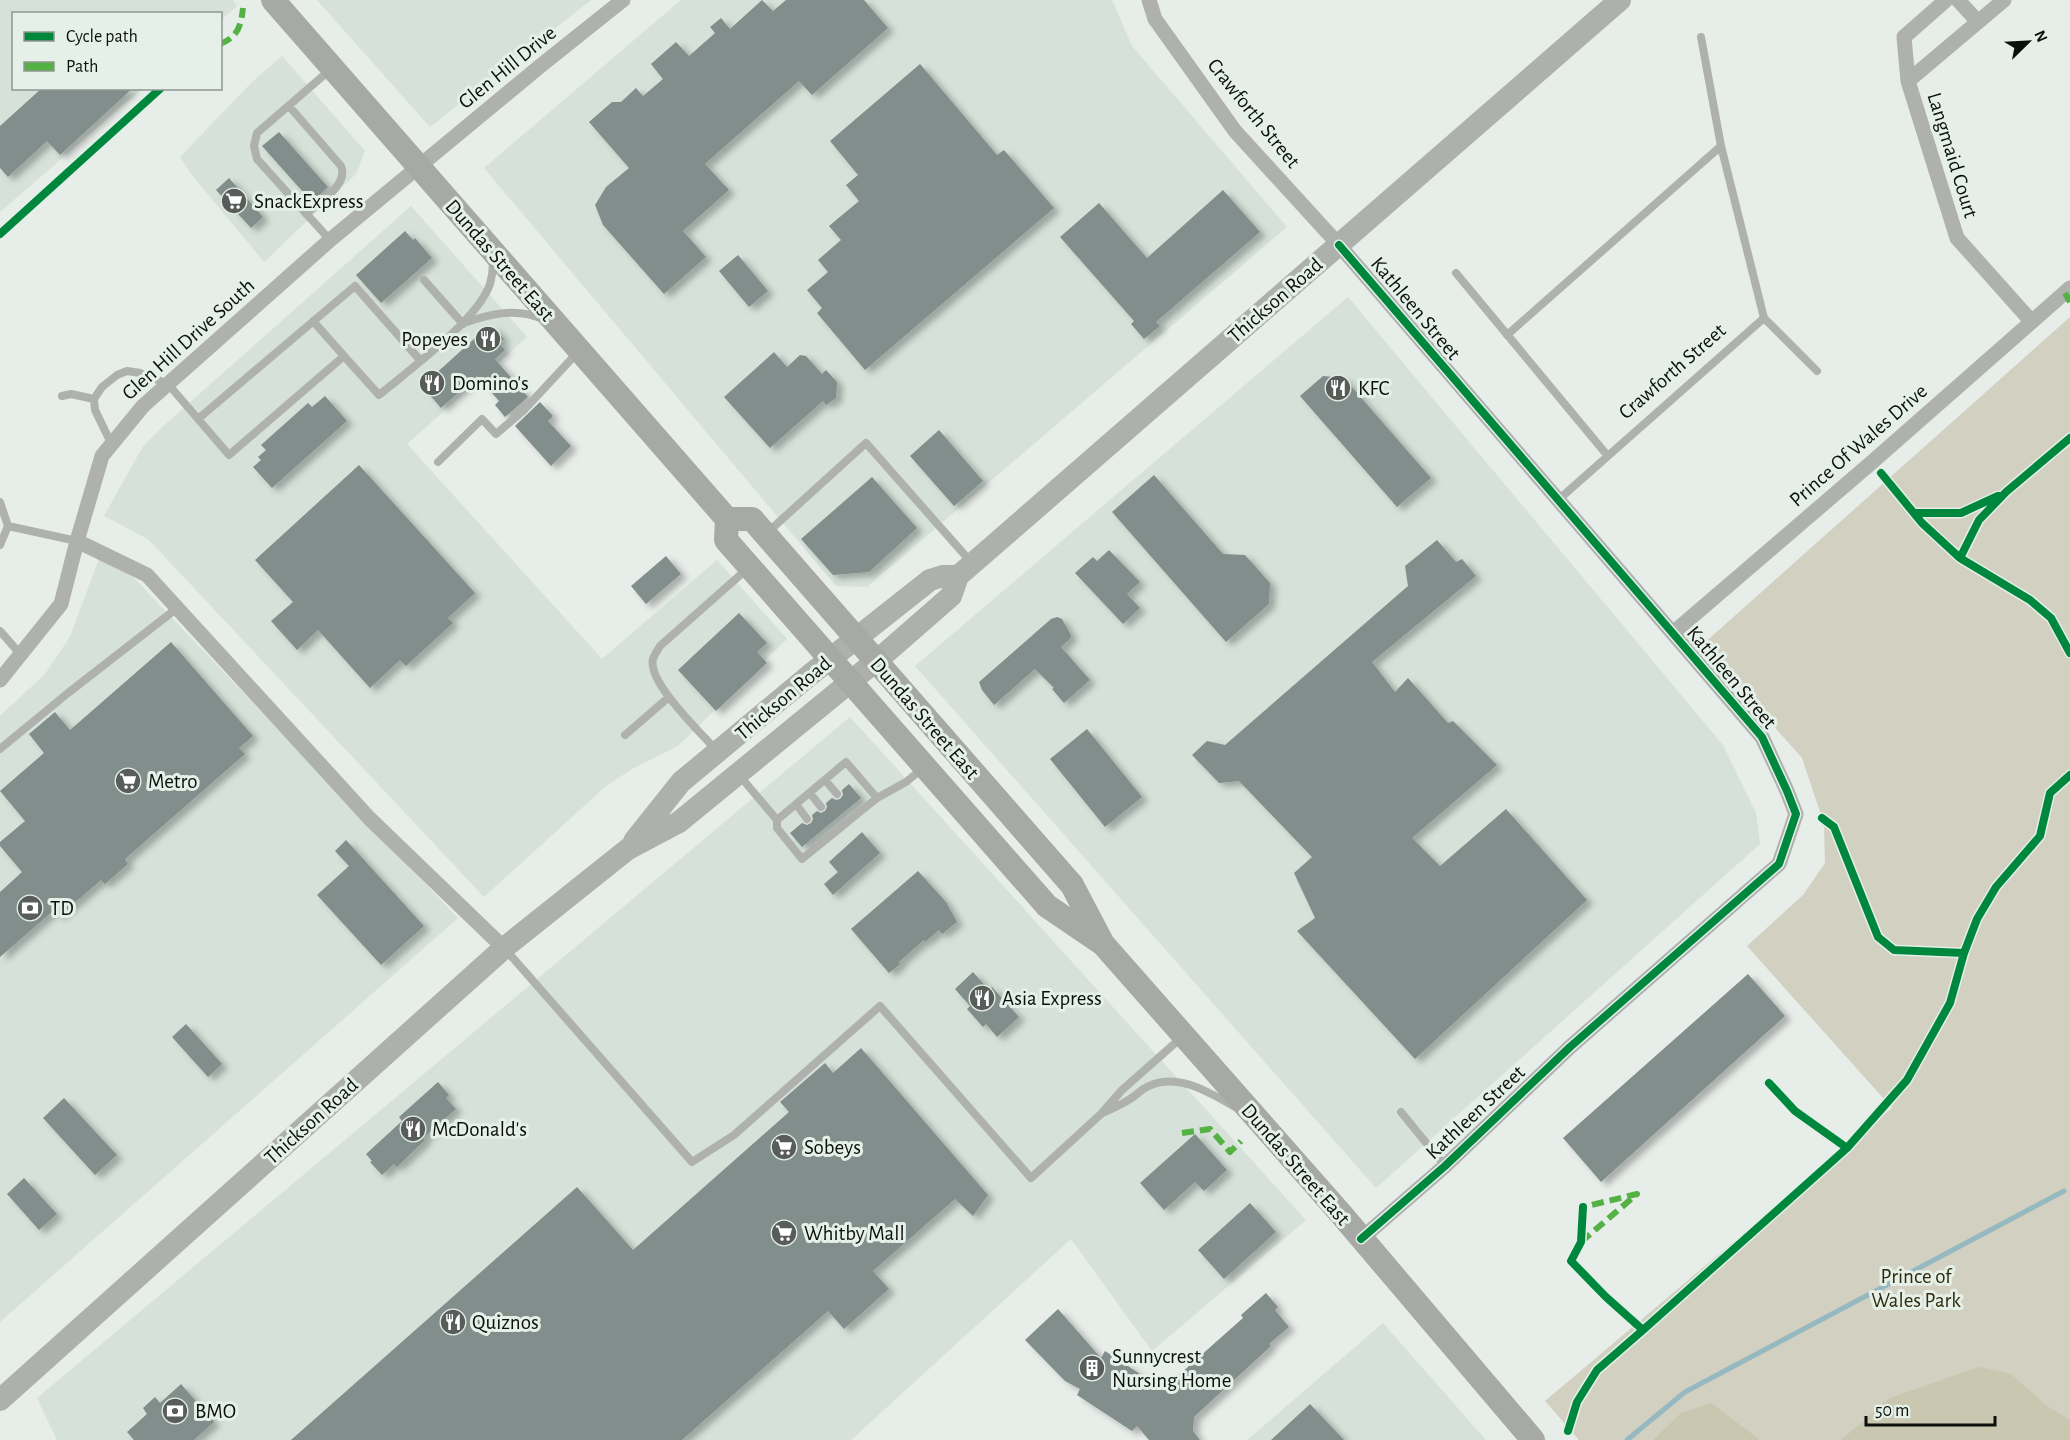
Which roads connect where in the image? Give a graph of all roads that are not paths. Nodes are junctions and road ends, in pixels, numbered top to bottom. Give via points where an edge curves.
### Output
1 (273, 0) edge
2 (623, 0) edge
3 (1149, 0) edge
4 (1620, 0) edge
5 (1946, 0) edge
6 (1958, 0) edge
7 (2004, 0) edge
8 (1977, 22) junction
9 (1701, 37) dead end
10 (332, 68) junction
11 (1908, 81) junction
12 (289, 106) junction
13 (1721, 146) junction
14 (418, 167) junction
15 (306, 214) junction
16 (330, 240) junction
17 (1338, 245) junction
18 (490, 249) junction
19 (1456, 273) dead end
20 (424, 280) dead end
21 (2070, 288) edge
22 (1764, 318) junction
23 (313, 321) junction
24 (2031, 321) junction
25 (463, 324) junction
26 (558, 326) junction
27 (1507, 335) junction
28 (579, 351) junction
29 (344, 356) junction
30 (420, 360) junction
31 (1817, 371) dead end
32 (168, 384) junction
33 (62, 396) dead end
34 (94, 399) junction
35 (198, 419) junction
36 (111, 445) junction
37 (1607, 455) junction
38 (438, 462) dead end
39 (1557, 501) junction
40 (0, 502) edge
41 (727, 519) junction
42 (8, 526) junction
43 (765, 534) junction
44 (77, 542) junction
45 (0, 545) edge
46 (750, 567) junction
47 (965, 570) junction
48 (176, 609) junction
49 (0, 631) edge
50 (1673, 633) junction
51 (855, 639) junction
52 (21, 655) junction
53 (830, 658) junction
54 (875, 662) junction
55 (0, 680) edge
56 (850, 682) junction
57 (669, 697) junction
58 (625, 735) dead end
59 (0, 748) edge
60 (718, 752) junction
61 (924, 768) junction
62 (738, 774) junction
63 (825, 780) junction
64 (810, 793) junction
65 (837, 794) dead end
66 (877, 798) junction
67 (796, 804) junction
68 (821, 807) dead end
69 (849, 808) dead end
70 (855, 816) junction
71 (807, 819) dead end
72 (777, 820) junction
73 (833, 821) dead end
74 (839, 829) junction
75 (819, 832) dead end
76 (825, 840) junction
77 (628, 849) junction
78 (1103, 944) junction
79 (504, 948) junction
80 (1184, 1036) junction
81 (1401, 1112) dead end
82 (1101, 1114) junction
83 (1258, 1120) junction
84 (1445, 1166) junction
85 (1361, 1239) junction
86 (0, 1400) edge
87 (1525, 1437) edge

1 - 10 main road, Dundas Street East
2 - 14 street, Glen Hill Drive
3 - 17 street, Crawforth Street via 1155,19 1235,130
4 - 17 main road, Thickson Road
5 - 11 street, Langmaid Court via 1904,37
6 - 8 street
7 - 8 street, Langmaid Court
8 - 11 street, Langmaid Court
9 - 13 lane
10 - 12 lane
10 - 14 main road, Dundas Street East
11 - 24 street, Langmaid Court via 1957,238
12 - 15 lane via 257,134 254,146 257,159
12 - 15 lane via 343,171 340,183
13 - 22 lane
13 - 27 lane
14 - 16 street, Glen Hill Drive South
14 - 18 main road, Dundas Street East
15 - 16 lane
16 - 32 street, Glen Hill Drive South
17 - 39 street, Kathleen Street
17 - 47 main road, Thickson Road
18 - 25 lane via 493,262 489,286
18 - 26 main road, Dundas Street East
19 - 27 lane
20 - 25 lane
21 - 24 street, Prince Of Wales Drive
22 - 31 lane
22 - 37 lane, Crawforth Street
23 - 29 lane
23 - 30 lane via 355,286
23 - 35 lane
24 - 50 street, Prince Of Wales Drive
25 - 26 lane via 502,313 537,317
25 - 30 lane
26 - 28 main road, Dundas Street East
27 - 37 lane
28 - 38 lane via 496,434 482,420
28 - 41 main road, Dundas Street East
29 - 30 lane via 379,395
29 - 35 lane via 229,455
32 - 34 lane via 127,371 102,387
32 - 35 lane
32 - 36 street, Glen Hill Drive South via 143,406
33 - 34 lane
34 - 36 lane
36 - 44 street, Glen Hill Drive South via 102,456
37 - 39 lane, Crawforth Street
39 - 50 street, Kathleen Street
40 - 42 lane
41 - 43 main road, Dundas Street East via 752,519
41 - 46 main road, Dundas Street East via 726,540
42 - 44 lane
42 - 45 lane
43 - 47 lane via 866,443
43 - 51 main road, Dundas Street East
44 - 48 street via 147,575
44 - 52 street, Glen Hill Drive South via 61,604
46 - 53 main road, Dundas Street East
46 - 57 lane via 660,646 653,659 655,675
47 - 51 main road, Thickson Road via 930,580
47 - 54 main road, Thickson Road via 951,596
48 - 59 lane
48 - 79 street via 370,819
49 - 52 lane
50 - 84 street, Kathleen Street via 1762,738 1787,791 1796,814 1779,864 1570,1047
51 - 53 main road, Thickson Road
51 - 54 main road, Dundas Street East
52 - 55 street, Glen Hill Drive South
53 - 56 main road, Dundas Street East
53 - 60 main road, Thickson Road
54 - 56 main road, Thickson Road
54 - 78 main road, Dundas Street East via 1072,885
56 - 61 main road, Dundas Street East
56 - 62 main road, Thickson Road
57 - 58 lane
57 - 60 lane
60 - 77 main road, Thickson Road via 681,782
61 - 66 lane
61 - 78 main road, Dundas Street East via 1047,906
62 - 72 lane
62 - 77 main road, Thickson Road via 679,822
63 - 64 lane
63 - 65 lane
63 - 66 lane via 846,762
64 - 67 lane
64 - 68 lane
66 - 70 lane
67 - 71 lane
67 - 72 lane
69 - 70 lane
70 - 74 lane
72 - 76 lane via 777,828 802,859
73 - 74 lane
74 - 76 lane
75 - 76 lane
77 - 79 main road, Thickson Road
78 - 80 main road, Dundas Street East
79 - 82 lane via 692,1161 734,1135 880,1006 1030,1178
79 - 86 main road, Thickson Road
80 - 82 lane via 1122,1090
80 - 83 main road, Dundas Street East
81 - 84 lane
82 - 83 lane via 1146,1087 1167,1080 1211,1094
83 - 85 main road, Dundas Street East
84 - 85 street, Kathleen Street
85 - 87 main road, Dundas Street East

